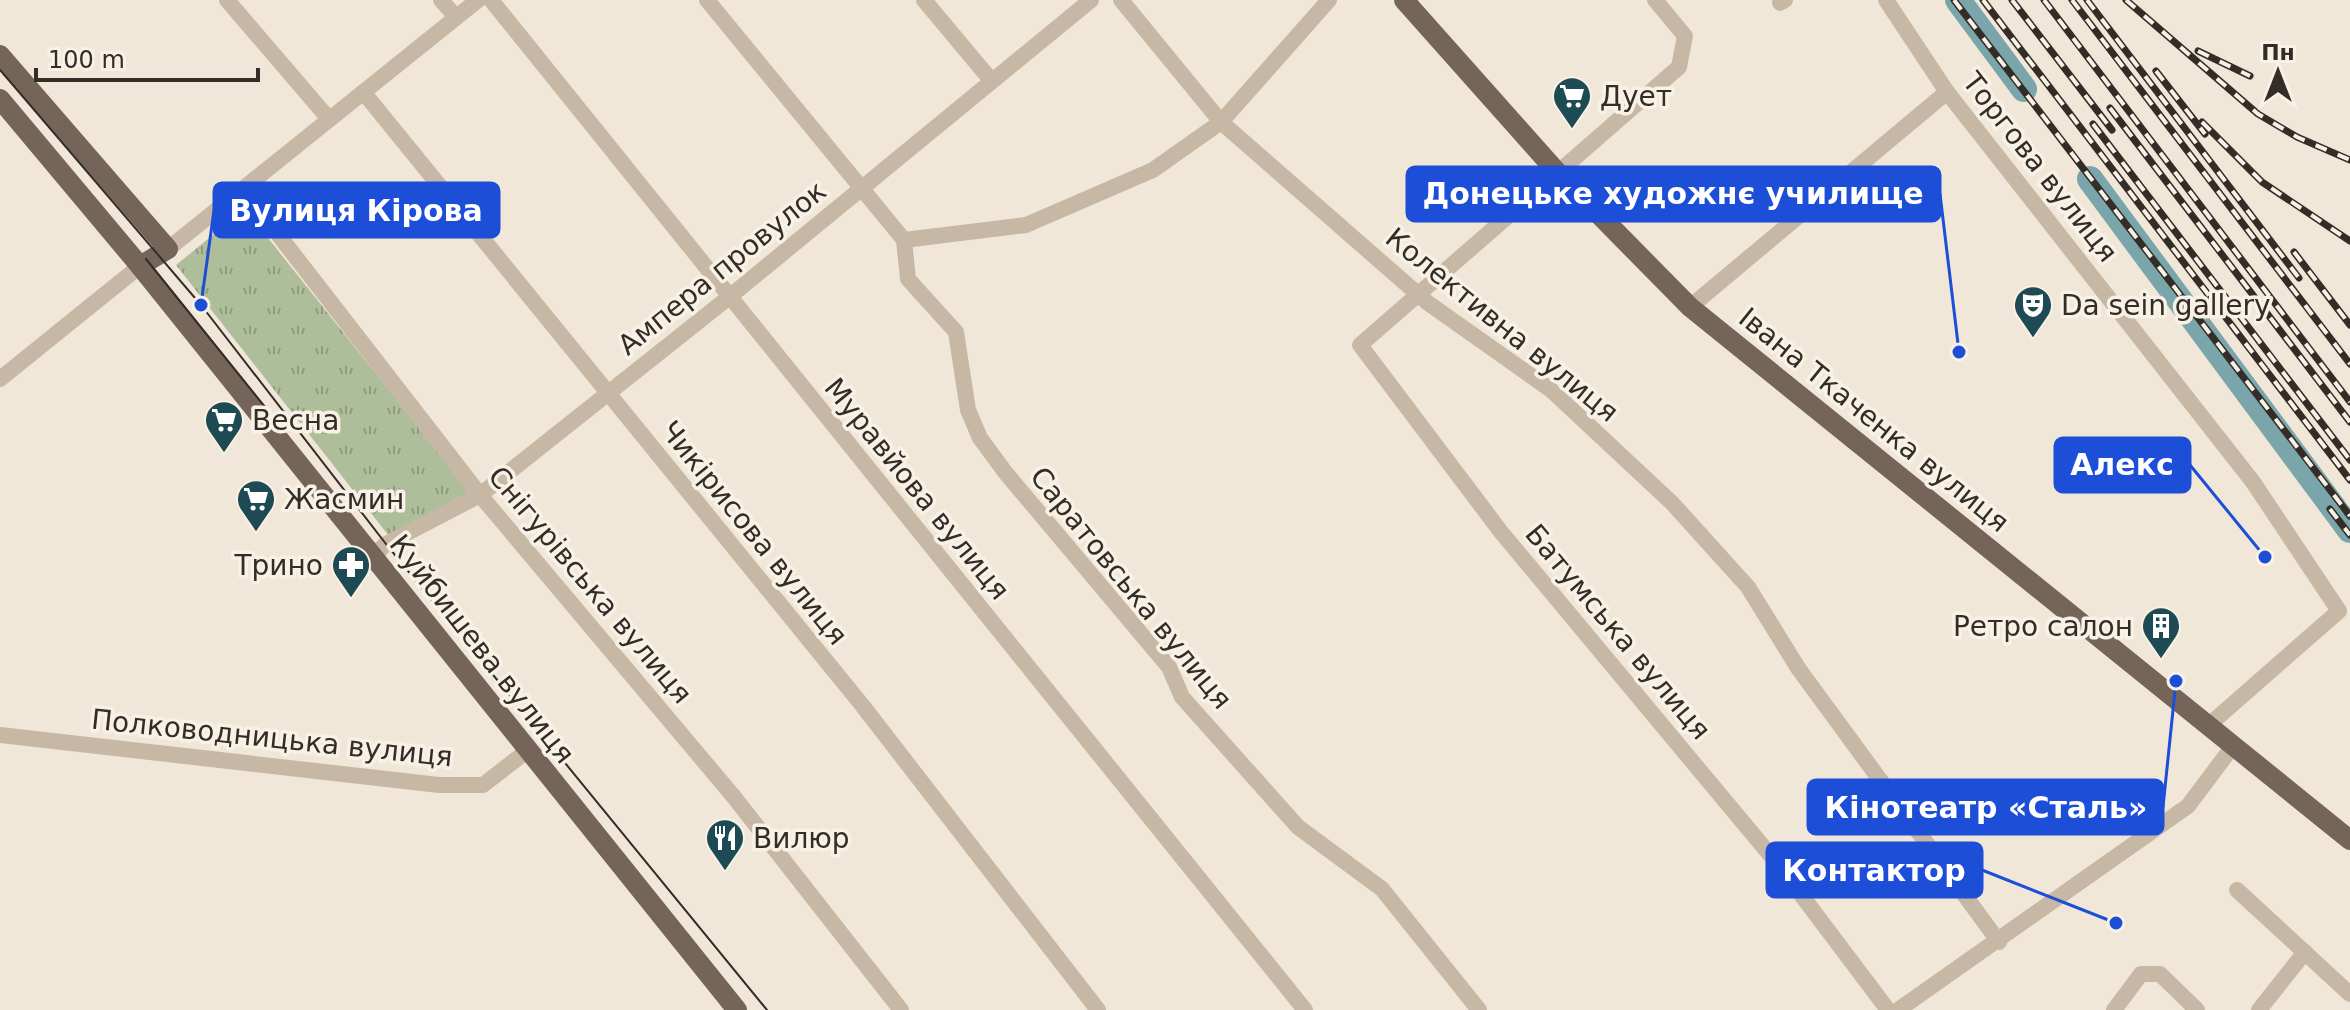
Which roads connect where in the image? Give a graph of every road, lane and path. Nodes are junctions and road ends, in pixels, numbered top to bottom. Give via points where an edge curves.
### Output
1 (227, 0) edge
2 (441, 0) edge
3 (478, 0) edge
4 (491, 0) edge
5 (707, 0) edge
6 (924, 0) edge
7 (1091, 0) edge
8 (1121, 0) edge
9 (1329, 0) edge
10 (1404, 0) edge
11 (1655, 0) edge
12 (1886, 0) edge
13 (456, 17) junction
14 (0, 55) edge
15 (990, 79) junction
16 (1947, 92) junction
17 (364, 93) junction
18 (0, 99) edge
19 (329, 119) junction
20 (1221, 122) junction
21 (1557, 172) junction
22 (864, 187) junction
23 (243, 189) junction
24 (904, 240) junction
25 (168, 249) junction
26 (140, 266) junction
27 (1419, 295) junction
28 (728, 298) junction
29 (1690, 307) junction
30 (0, 379) edge
31 (607, 393) junction
32 (480, 495) junction
33 (373, 556) junction
34 (2209, 725) junction
35 (0, 735) edge
36 (2233, 746) junction
37 (527, 751) junction
38 (2350, 840) edge
39 (2237, 890) dead end
40 (1999, 942) junction
41 (2305, 952) junction
42 (2350, 994) edge
43 (737, 1010) edge
44 (901, 1010) edge
45 (1098, 1010) edge
46 (1305, 1010) edge
47 (1479, 1010) edge
48 (1888, 1010) edge
49 (1898, 1010) edge
50 (2114, 1010) edge
51 (2197, 1010) edge
52 (2259, 1010) edge

1 - 19 street
2 - 13 street
3 - 13 street
4 - 28 street, Муравйова вулиця
5 - 22 street
6 - 15 street
7 - 15 street, Ампера провулок
8 - 20 street, Колективна вулиця
9 - 20 street
10 - 21 main road, Івана Ткаченка вулиця
11 - 21 street via 1685,36 1679,67
12 - 16 street, Торгова вулиця
13 - 17 street
14 - 25 main road
15 - 22 street, Ампера провулок
16 - 29 street
16 - 34 street, Торгова вулиця via 2253,482 2339,611
17 - 19 street
17 - 31 street, Чикірисова вулиця
18 - 26 main road, Куйбишева вулиця
19 - 23 street
20 - 24 street via 1153,170 1026,225
20 - 27 street, Колективна вулиця
21 - 27 street
21 - 29 main road, Івана Ткаченка вулиця
22 - 24 street
22 - 28 street, Ампера провулок
23 - 25 street
23 - 32 street, Снігурівська вулиця
24 - 47 street, Саратовська вулиця via 908,279 956,332 968,410 980,438 1005,472 1169,667 1182,697 1298,827 1382,889
25 - 26 main road
26 - 30 street
26 - 33 main road, Куйбишева вулиця
27 - 40 street, Колективна вулиця via 1551,390 1672,503 1748,587 1798,668
27 - 48 street, Батумська вулиця via 1360,345 1501,532 1781,868
28 - 31 street, Ампера провулок
28 - 46 street, Муравйова вулиця
29 - 34 main road, Івана Ткаченка вулиця
31 - 32 street, Ампера провулок
31 - 45 street, Чикірисова вулиця via 862,705
32 - 33 street, Ампера провулок
32 - 44 street, Снігурівська вулиця via 734,797
33 - 37 main road, Куйбишева вулиця
34 - 36 main road, Івана Ткаченка вулиця
35 - 37 street, Полководницька вулиця via 439,785 483,785
36 - 38 main road, Івана Ткаченка вулиця
36 - 40 street via 2188,806
37 - 43 main road, Куйбишева вулиця
39 - 41 street
40 - 49 street
41 - 42 street
41 - 52 street
50 - 51 street via 2141,974 2160,974

